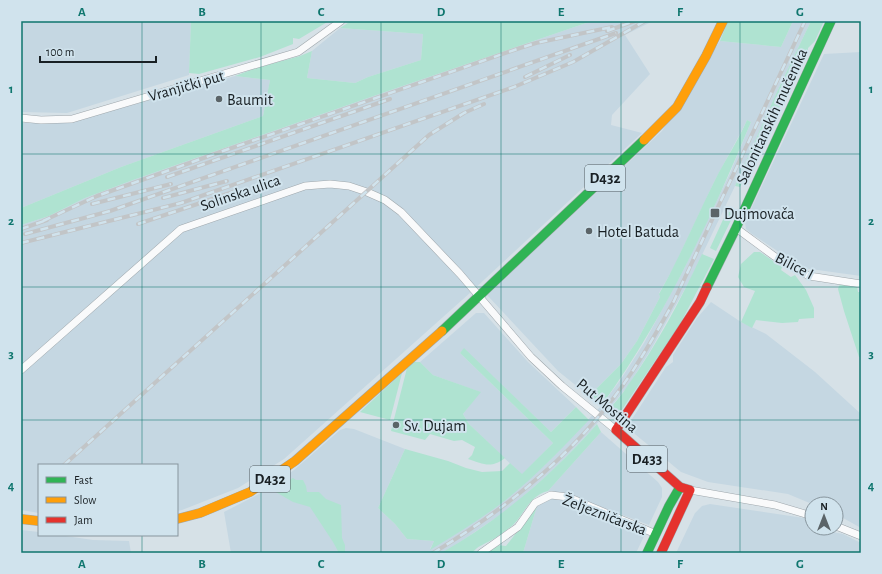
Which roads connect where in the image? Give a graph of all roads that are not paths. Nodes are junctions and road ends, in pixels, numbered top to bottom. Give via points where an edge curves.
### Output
1 (342, 21) edge
2 (723, 21) edge
3 (831, 21) edge
4 (21, 118) edge
5 (736, 228) junction
6 (861, 284) edge
7 (478, 296) junction
8 (21, 370) edge
9 (616, 430) junction
10 (680, 487) junction
11 (690, 490) junction
12 (804, 514) edge
13 (21, 519) edge
14 (178, 519) edge
15 (38, 521) edge
16 (844, 529) edge
17 (656, 534) junction
18 (861, 536) edge
19 (481, 553) edge
20 (647, 553) edge
21 (661, 553) edge

1 - 4 street, Vranjički put via 298,52 72,119
2 - 7 main road, D432 via 672,114
3 - 5 main road, Salonitanskih mučenika / D433
5 - 6 street, Bilice I via 774,256 810,276
5 - 9 main road, Salonitanskih mučenika / D433 via 700,302
7 - 8 street, Solinska ulica via 401,212 385,200 349,186 305,186 181,228
7 - 9 street, Put Mostina via 531,357
7 - 14 main road, D432 via 295,462 250,492 200,513
9 - 10 main road, Put Mostina / D433
10 - 11 main road, Put Mostina / D433
10 - 17 main road, D433
11 - 12 street, Put Mostina via 775,505
11 - 21 main road
13 - 15 main road
16 - 18 street
17 - 19 street, Željezničarska via 568,497 551,495 534,504 518,527
17 - 20 main road, D433

